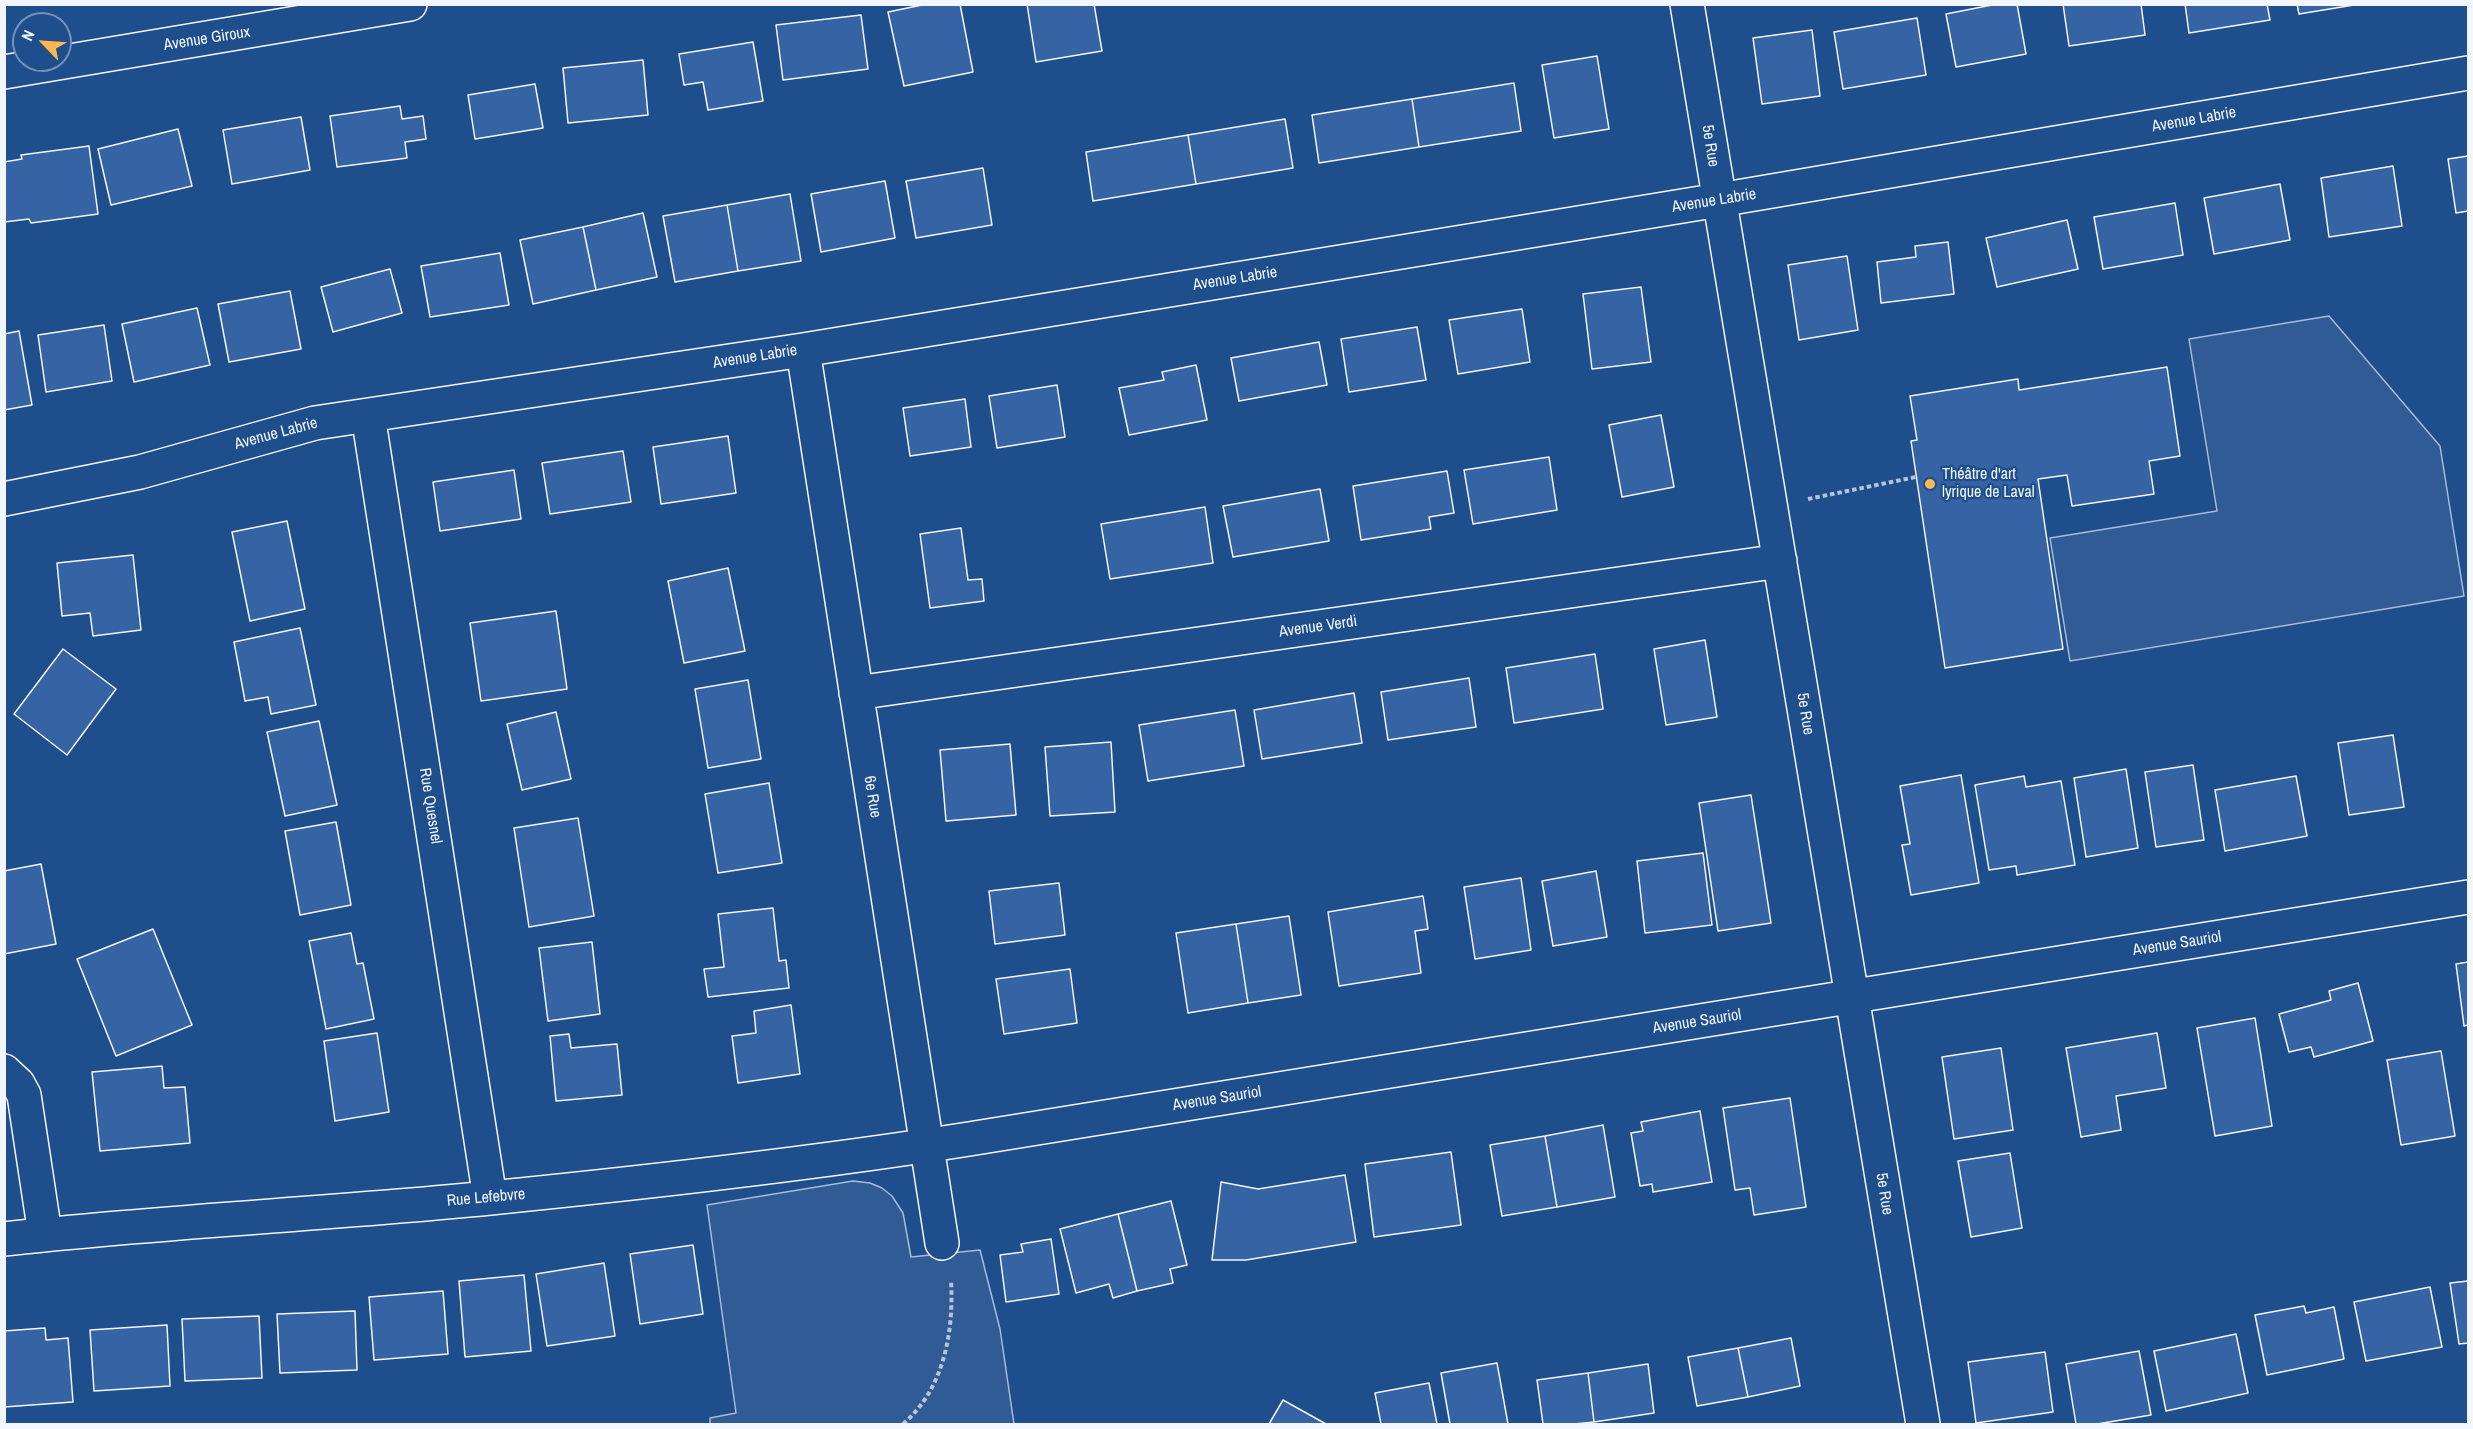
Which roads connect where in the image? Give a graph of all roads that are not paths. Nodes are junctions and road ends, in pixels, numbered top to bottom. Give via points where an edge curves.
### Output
1 (410, 4) edge
2 (1687, 4) edge
3 (4, 72) edge
4 (2469, 73) edge
5 (1719, 201) junction
6 (803, 350) junction
7 (368, 415) junction
8 (4, 499) edge
9 (1780, 561) junction
10 (856, 693) junction
11 (2469, 897) edge
12 (1851, 997) junction
13 (4, 1071) edge
14 (926, 1146) junction
15 (490, 1198) junction
16 (45, 1234) junction
17 (4, 1239) edge
18 (946, 1256) road end
19 (1923, 1425) edge

1 - 3 street, Avenue Giroux
2 - 5 street, 5e Rue
4 - 5 street, Avenue Labrie
5 - 6 street, Avenue Labrie
5 - 9 street, 5e Rue
6 - 7 street, Avenue Labrie
6 - 10 street, 6e Rue
7 - 8 street, Avenue Labrie via 308,424 140,472
7 - 15 street, Rue Quesnel
9 - 10 street, Avenue Verdi
9 - 12 street, 5e Rue
10 - 14 street, 6e Rue
11 - 12 street, Avenue Sauriol
12 - 14 street, Avenue Sauriol
12 - 19 street, 5e Rue
13 - 16 street via 24,1095
14 - 15 street, Rue Lefebvre
14 - 18 street, 6e Rue
15 - 16 street, Rue Lefebvre
16 - 17 street, Rue Lefebvre

